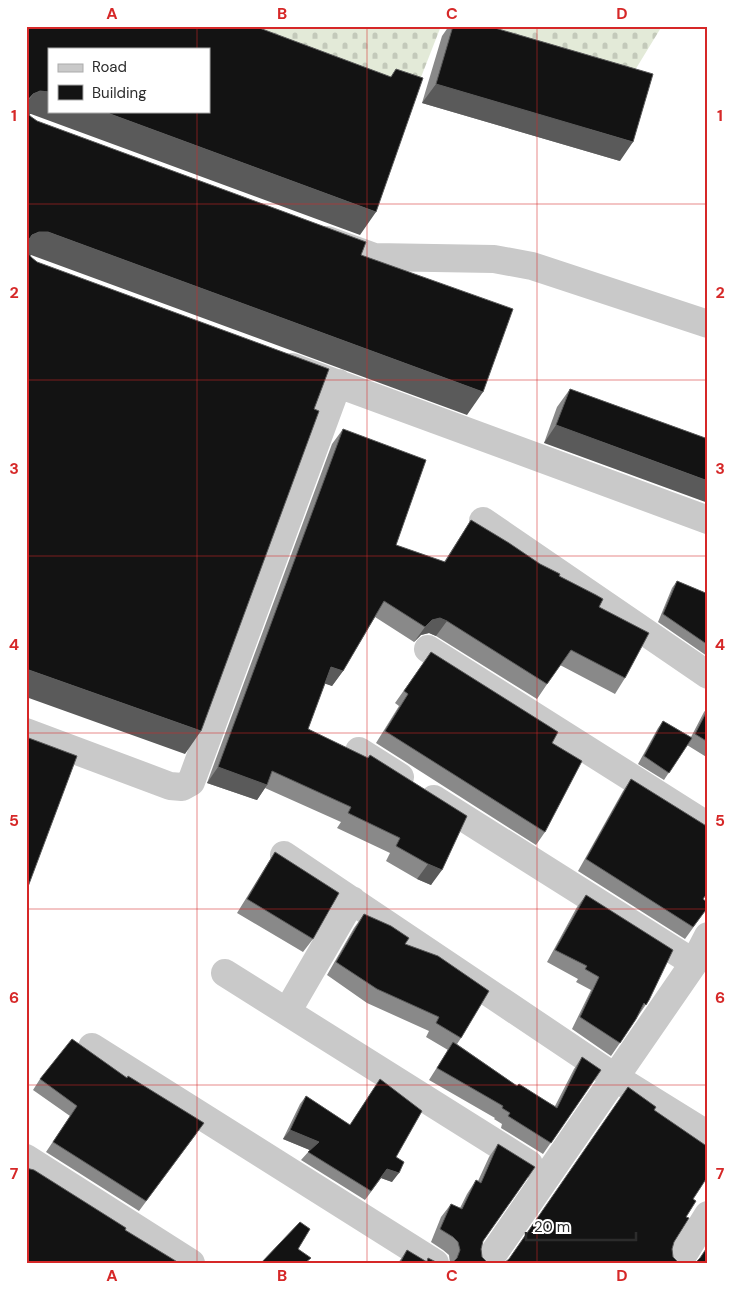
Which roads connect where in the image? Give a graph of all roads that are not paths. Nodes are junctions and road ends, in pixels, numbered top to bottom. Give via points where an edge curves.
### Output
1 (301, 230) edge
2 (708, 324) edge
3 (274, 360) edge
4 (338, 384) junction
5 (708, 520) edge
6 (483, 521) dead end
7 (428, 648) dead end
8 (708, 675) edge
9 (26, 732) edge
10 (358, 751) edge
11 (708, 826) edge
12 (284, 855) edge
13 (352, 900) junction
14 (708, 936) edge
15 (694, 963) junction
16 (225, 973) dead end
17 (288, 1012) junction
18 (92, 1047) dead end
19 (616, 1078) junction
20 (708, 1135) edge
21 (26, 1158) edge
22 (547, 1175) junction
23 (708, 1214) edge
24 (191, 1263) edge
25 (435, 1263) edge
26 (486, 1263) edge
27 (678, 1263) edge

1 - 2 street via 374,258 494,259 532,266
3 - 4 street
4 - 5 street
4 - 9 street via 191,782 182,787 170,786
6 - 8 street
7 - 11 street
10 - 15 street
12 - 13 street
13 - 17 street
13 - 19 street
14 - 15 street
15 - 19 street
16 - 17 street
17 - 22 street
18 - 25 street
19 - 20 street
19 - 22 street
21 - 24 street
22 - 26 street
23 - 27 street

